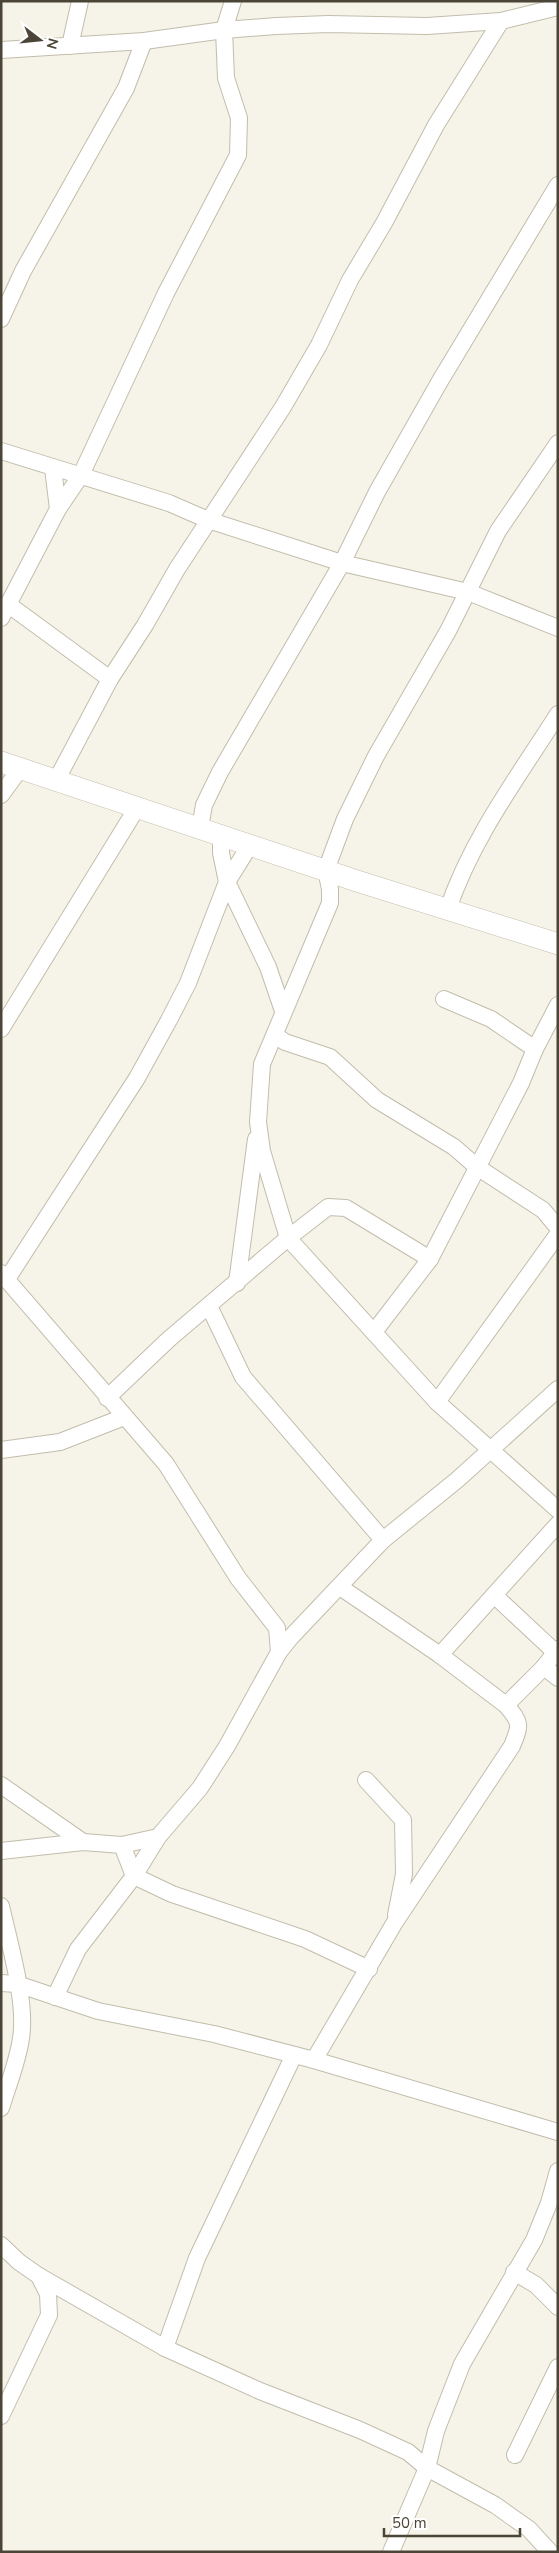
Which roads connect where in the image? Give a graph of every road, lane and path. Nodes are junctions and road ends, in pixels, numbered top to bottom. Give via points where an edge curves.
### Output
1 (80, 1) edge
2 (233, 1) edge
3 (554, 5) edge
4 (501, 21) junction
5 (224, 30) junction
6 (144, 41) junction
7 (70, 46) junction
8 (1, 50) edge
9 (558, 186) edge
10 (1, 319) edge
11 (558, 443) edge
12 (1, 452) edge
13 (54, 468) junction
14 (81, 475) junction
15 (58, 509) junction
16 (208, 520) junction
17 (342, 563) junction
18 (468, 592) junction
19 (5, 611) edge
20 (558, 628) edge
21 (110, 679) junction
22 (558, 714) edge
23 (10, 765) edge
24 (57, 779) junction
25 (1, 795) edge
26 (138, 806) junction
27 (200, 828) junction
28 (221, 835) junction
29 (250, 845) junction
30 (326, 870) junction
31 (227, 882) junction
32 (448, 909) junction
33 (558, 944) edge
34 (444, 999) dead end
35 (558, 1005) edge
36 (283, 1011) junction
37 (1, 1029) edge
38 (275, 1035) junction
39 (535, 1049) junction
40 (258, 1122) junction
41 (477, 1167) junction
42 (558, 1228) edge
43 (558, 1234) edge
44 (288, 1238) junction
45 (430, 1259) junction
46 (4, 1276) edge
47 (237, 1283) junction
48 (209, 1306) junction
49 (374, 1332) junction
50 (558, 1389) edge
51 (107, 1398) junction
52 (438, 1402) junction
53 (124, 1418) junction
54 (491, 1448) junction
55 (1, 1450) edge
56 (558, 1510) edge
57 (558, 1524) edge
58 (384, 1540) junction
59 (340, 1587) junction
60 (494, 1596) junction
61 (302, 1625) junction
62 (277, 1628) junction
63 (556, 1650) edge
64 (279, 1652) junction
65 (440, 1655) junction
66 (544, 1667) junction
67 (558, 1678) edge
68 (506, 1705) junction
69 (366, 1780) dead end
70 (1, 1785) edge
71 (158, 1837) junction
72 (83, 1842) junction
73 (122, 1846) junction
74 (1, 1851) edge
75 (134, 1876) junction
76 (1, 1906) edge
77 (394, 1922) junction
78 (369, 1969) junction
79 (9, 1983) edge
80 (55, 1997) junction
81 (294, 2056) junction
82 (314, 2060) junction
83 (1, 2108) edge
84 (558, 2132) edge
85 (558, 2171) edge
86 (1, 2245) edge
87 (514, 2272) junction
88 (39, 2276) junction
89 (558, 2307) edge
90 (165, 2348) junction
91 (558, 2367) edge
92 (1, 2416) edge
93 (515, 2455) dead end
94 (427, 2468) junction
95 (391, 2552) edge
96 (550, 2552) edge

1 - 7 street
2 - 5 street
3 - 4 street
4 - 5 street via 427,26 328,24
4 - 16 street via 436,125 283,407
5 - 6 street
5 - 14 street via 226,78 239,118 238,155 166,294
6 - 7 street
6 - 10 street via 126,88 23,271
7 - 8 street
9 - 17 street via 430,398 377,492
11 - 18 street via 498,530
12 - 13 street
13 - 14 street
13 - 15 street
14 - 15 street
14 - 16 street via 169,503
15 - 19 street
16 - 17 street
16 - 21 street
17 - 18 street
17 - 27 street via 217,778 204,805
18 - 20 street
18 - 30 street via 376,756 345,820
19 - 21 street
21 - 24 street
22 - 32 street via 489,821 458,879
23 - 24 street
23 - 25 street
24 - 26 street
26 - 27 street
26 - 37 street
27 - 28 street
28 - 29 street
28 - 31 street
29 - 30 street
29 - 31 street
30 - 32 street
30 - 36 street via 330,903
31 - 36 street via 268,966
31 - 46 street via 188,983 169,1020 136,1078
32 - 33 street
34 - 39 street via 491,1019
35 - 39 street
36 - 38 street
38 - 40 street via 262,1064
38 - 41 street via 285,1042 330,1057 377,1100 454,1147
39 - 41 street
40 - 44 street via 268,1175
40 - 47 street
41 - 42 street via 543,1210
41 - 45 street
43 - 52 street
44 - 45 street via 328,1207 346,1208
44 - 47 street
44 - 49 street
45 - 49 street
46 - 51 street
47 - 48 street
48 - 51 street
48 - 58 street via 243,1377
49 - 52 street
50 - 54 street
51 - 53 street
52 - 54 street
53 - 55 street via 60,1442
53 - 62 street via 166,1464 238,1578
54 - 56 street
54 - 58 street
57 - 60 street
58 - 59 street
59 - 61 street
59 - 65 street
60 - 63 street
60 - 65 street
61 - 62 street
61 - 64 street
62 - 64 street
63 - 66 street
64 - 71 street via 200,1788
65 - 68 street
66 - 67 street
66 - 68 street
68 - 77 street via 518,1720 519,1728 512,1746
69 - 77 street via 403,1820 406,1853
70 - 72 street
71 - 73 street
71 - 75 street
72 - 73 street
72 - 74 street
73 - 75 street
75 - 78 street via 172,1894 305,1939
75 - 80 street via 78,1949
76 - 79 street
77 - 78 street
78 - 82 street
79 - 80 street
79 - 83 street via 22,2022 21,2038
80 - 81 street via 98,2011 214,2034
81 - 82 street
81 - 90 street via 197,2258
82 - 84 street
85 - 87 street via 534,2240
86 - 88 street
87 - 89 street via 536,2285
87 - 94 street via 462,2364 438,2424
88 - 90 street
88 - 92 street via 48,2294 49,2315
90 - 94 street via 260,2391 360,2430 408,2452
91 - 93 street
94 - 95 street
94 - 96 street via 530,2529

